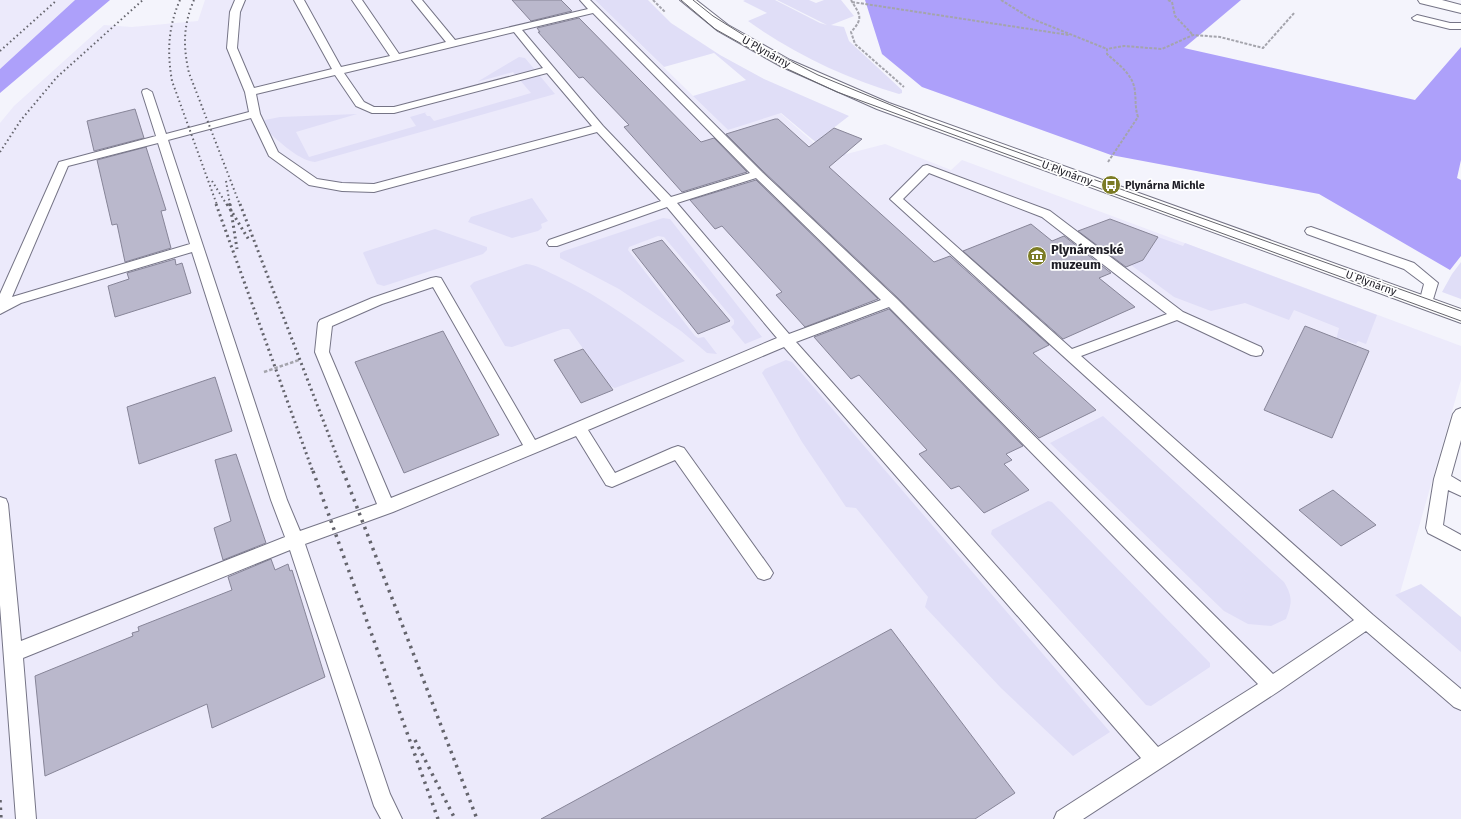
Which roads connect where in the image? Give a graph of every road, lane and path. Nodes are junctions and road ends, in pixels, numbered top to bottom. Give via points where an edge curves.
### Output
1 (240, 0) edge
2 (299, 0) edge
3 (357, 0) edge
4 (417, 0) edge
5 (585, 0) edge
6 (686, 0) edge
7 (1001, 0) edge
8 (1168, 0) edge
9 (1425, 0) edge
10 (852, 1) edge
11 (1461, 9) edge
12 (595, 10) junction
13 (1295, 12) dead end
14 (1417, 18) dead end
15 (1461, 26) edge
16 (516, 29) junction
17 (1069, 35) junction
18 (1193, 35) junction
19 (453, 44) junction
20 (1107, 49) junction
21 (396, 58) junction
22 (550, 69) junction
23 (338, 71) junction
24 (147, 92) dead end
25 (250, 92) junction
26 (255, 114) junction
27 (926, 121) junction
28 (599, 128) junction
29 (162, 138) junction
30 (1106, 165) dead end
31 (758, 174) junction
32 (669, 202) junction
33 (1311, 231) dead end
34 (553, 243) dead end
35 (197, 246) junction
36 (891, 301) junction
37 (1426, 303) junction
38 (0, 308) edge
39 (1178, 315) junction
40 (1461, 316) edge
41 (786, 340) junction
42 (1256, 351) dead end
43 (322, 352) junction
44 (1070, 355) junction
45 (241, 380) junction
46 (1461, 414) edge
47 (579, 428) junction
48 (532, 448) junction
49 (1442, 479) junction
50 (1461, 490) edge
51 (0, 504) edge
52 (386, 507) junction
53 (295, 540) junction
54 (1461, 543) edge
55 (764, 573) dead end
56 (1367, 620) junction
57 (13, 653) junction
58 (1272, 685) junction
59 (1461, 701) edge
60 (1156, 760) junction
61 (1072, 817) edge
62 (26, 819) edge
63 (392, 819) edge

1 - 25 lane via 235,12 232,48
2 - 23 lane
3 - 21 lane
4 - 19 lane
5 - 12 lane
6 - 27 street, U Plynárny via 723,28 785,64 883,106
7 - 17 path via 1030,18
8 - 18 path via 1172,2 1175,16
9 - 11 street
10 - 17 path
10 - 27 path via 860,16 859,23 850,32 855,44 922,103
12 - 16 lane
12 - 31 lane
13 - 18 path via 1263,48 1220,37
14 - 15 lane
16 - 19 lane
16 - 22 lane
17 - 20 path
18 - 20 path via 1162,49 1124,46
19 - 21 lane
20 - 30 path via 1107,54 1130,77 1135,91 1134,106 1138,117
21 - 23 lane
22 - 23 lane via 394,110 372,110 360,104
22 - 28 lane
23 - 25 lane
24 - 29 lane
25 - 26 lane
26 - 28 lane via 273,154 313,182 342,187 374,188
26 - 29 lane
27 - 37 street, U Plynárny
28 - 32 lane
29 - 35 lane
29 - 38 lane via 63,164
31 - 32 lane
31 - 36 lane
32 - 34 lane
32 - 41 lane
33 - 37 lane via 1409,266 1431,283
35 - 38 lane via 16,300
35 - 45 lane
36 - 41 lane
36 - 58 lane
37 - 40 street, U Plynárny
39 - 42 lane
39 - 44 lane
39 - 44 lane via 1046,214 927,168 896,199
41 - 47 lane
41 - 60 lane
43 - 45 path
43 - 48 lane via 325,323 377,301 436,281
43 - 52 lane
44 - 56 lane
45 - 53 lane via 279,500
46 - 49 lane
47 - 48 lane
47 - 55 lane via 612,481 678,452
48 - 52 lane
49 - 50 lane
49 - 54 lane via 1434,528
51 - 57 lane
52 - 53 lane
53 - 57 lane
53 - 63 lane via 381,799
56 - 58 lane
56 - 59 lane
57 - 62 lane
58 - 60 lane
60 - 61 lane

